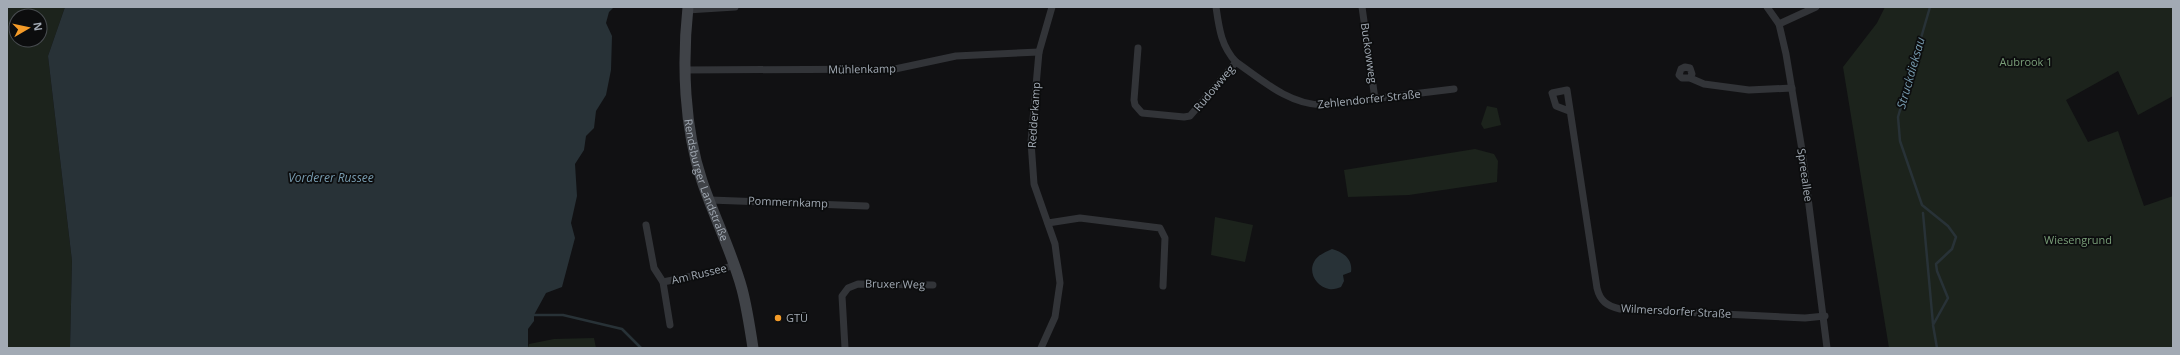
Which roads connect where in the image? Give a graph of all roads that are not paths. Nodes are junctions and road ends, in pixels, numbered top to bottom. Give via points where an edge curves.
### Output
1 (735, 7) edge
2 (1052, 7) edge
3 (1216, 7) edge
4 (1362, 7) edge
5 (1767, 7) edge
6 (1816, 7) edge
7 (687, 9) edge
8 (1779, 24) junction
9 (1138, 48) dead end
10 (1039, 52) junction
11 (1236, 62) junction
12 (684, 70) junction
13 (1690, 78) dead end
14 (1792, 88) junction
15 (1454, 89) dead end
16 (1375, 99) junction
17 (1569, 111) dead end
18 (710, 200) junction
19 (866, 206) dead end
20 (1048, 223) junction
21 (646, 225) dead end
22 (734, 265) junction
23 (663, 282) junction
24 (933, 285) dead end
25 (1164, 286) dead end
26 (1825, 316) junction
27 (670, 325) dead end
28 (753, 348) edge
29 (845, 348) edge
30 (1041, 348) edge
31 (1827, 348) edge

1 - 7 street
2 - 10 street, Redderkamp
3 - 11 street, Zehlendorfer Straße via 1223,43
4 - 16 street, Buckowweg
5 - 8 street, Spreeallee
6 - 8 street
7 - 12 street, Rendsburger Landstraße
8 - 14 street, Spreeallee
9 - 11 street, Rudowweg via 1134,100 1142,113 1190,116
10 - 12 street, Mühlenkamp via 956,56 895,70
10 - 20 street, Redderkamp via 1031,142 1034,184
11 - 16 street, Zehlendorfer Straße via 1272,88 1302,102 1322,105
12 - 18 street, Rendsburger Landstraße via 689,120 697,160
13 - 14 street via 1704,84 1749,90
14 - 26 street, Spreeallee
15 - 16 street, Zehlendorfer Straße
17 - 26 street, Wilmersdorfer Straße via 1575,130 1597,288 1599,297 1606,305 1620,309 1708,314 1805,318
18 - 19 street, Pommernkamp
18 - 22 street, Rendsburger Landstraße
20 - 25 street via 1080,218 1160,228 1165,238
20 - 30 street, Redderkamp via 1055,244 1060,283 1054,317
21 - 23 street, Am Russee via 654,268
22 - 23 street, Am Russee
22 - 28 street, Rendsburger Landstraße via 742,288
23 - 27 street, Am Russee
24 - 29 street, Bruxer Weg via 858,284 848,288 842,296
26 - 31 street, Spreeallee

